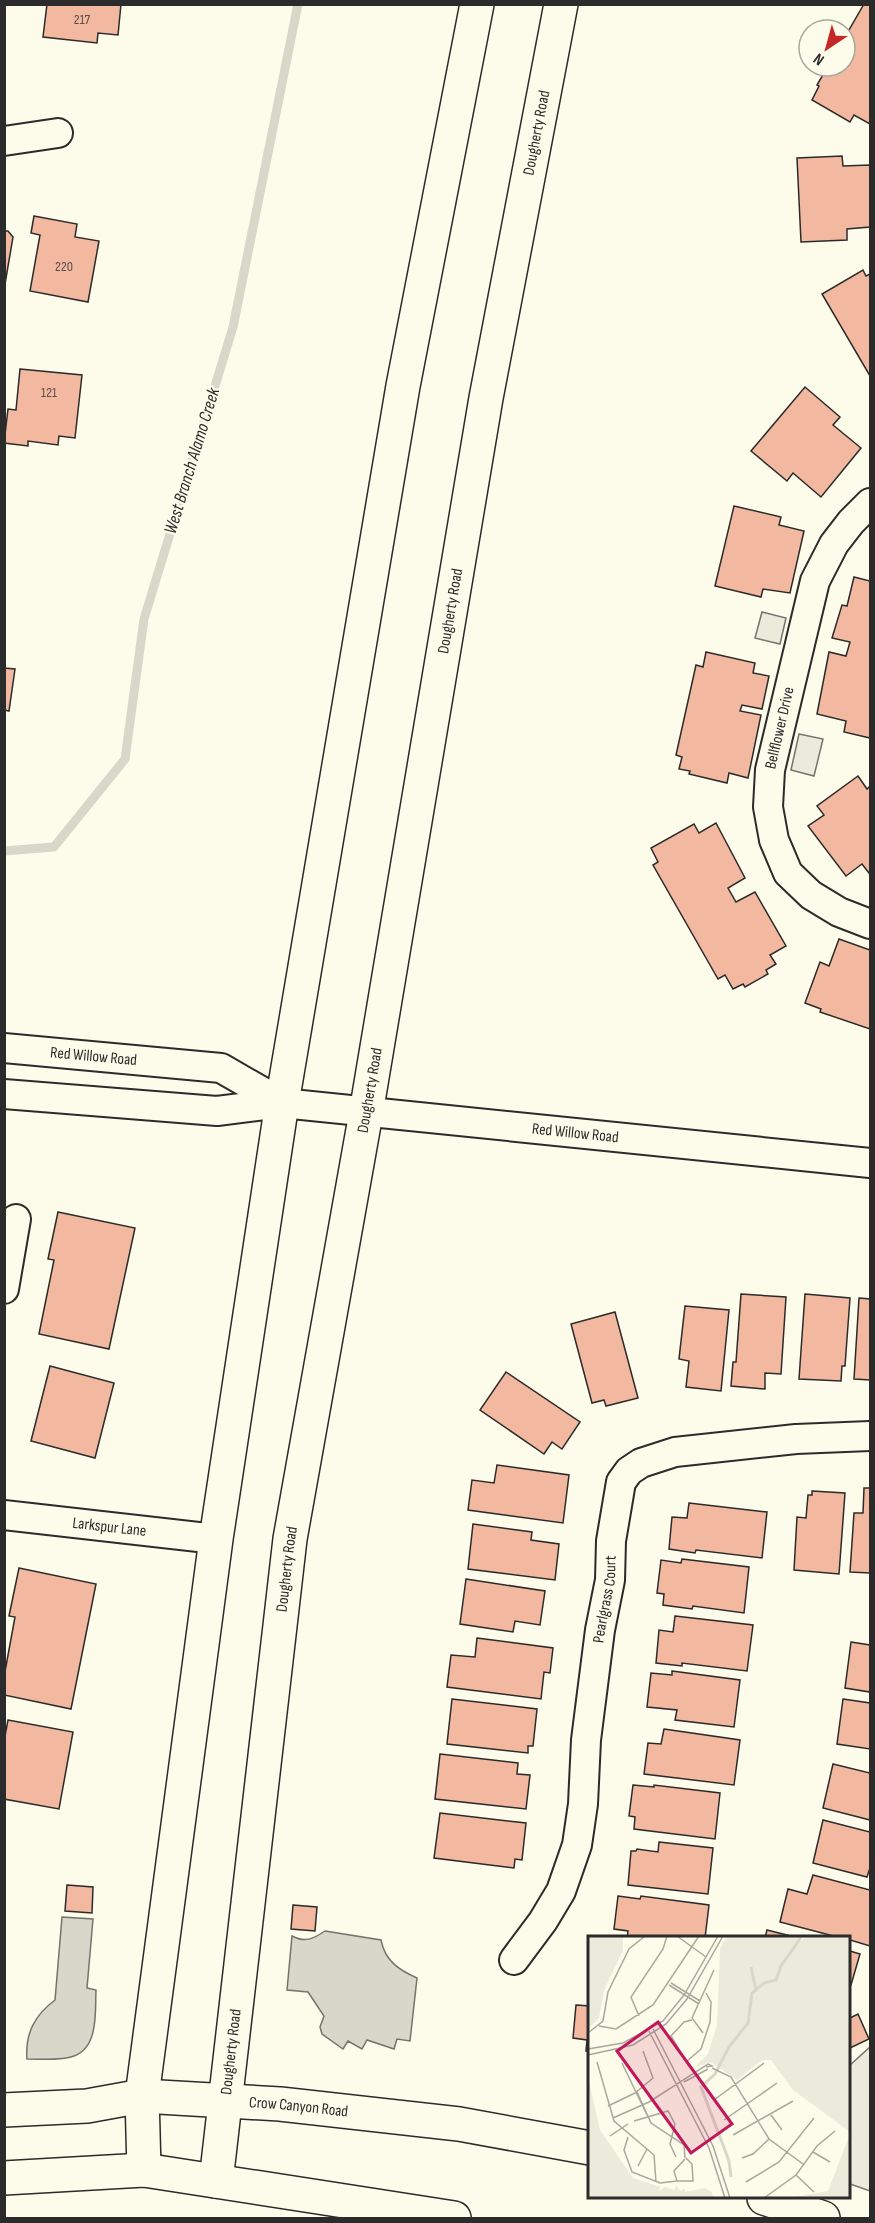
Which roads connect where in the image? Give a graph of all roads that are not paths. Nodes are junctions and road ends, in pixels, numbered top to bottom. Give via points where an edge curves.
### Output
1 (477, 4) edge
2 (561, 4) edge
3 (58, 134) dead end
4 (4, 141) edge
5 (870, 503) edge
6 (870, 924) edge
7 (4, 1048) edge
8 (4, 1094) edge
9 (282, 1103) junction
10 (366, 1113) junction
11 (870, 1163) edge
12 (16, 1219) dead end
13 (4, 1289) edge
14 (870, 1436) edge
15 (4, 1515) edge
16 (216, 1539) junction
17 (514, 1960) dead end
18 (142, 2096) junction
19 (225, 2102) junction
20 (4, 2110) edge
21 (588, 2148) edge
22 (144, 2170) junction
23 (4, 2178) edge
24 (216, 2181) junction
25 (767, 2199) edge
26 (454, 2218) edge
27 (824, 2218) edge

1 - 9 main road via 403,386
2 - 10 main road, Dougherty Road via 486,398
3 - 4 street
5 - 6 street, Bellflower Drive via 834,544 815,581 770,770 768,807 774,840 788,873 811,895
7 - 9 street, Red Willow Road via 221,1068
8 - 9 street, Red Willow Road via 217,1111
9 - 10 street, Red Willow Road
9 - 16 main road
10 - 11 street, Red Willow Road
10 - 19 main road, Dougherty Road via 290,1539
12 - 13 street
14 - 17 street, Pearlgrass Court via 796,1439 675,1452 628,1471 621,1482 611,1541 610,1580 586,1740 577,1845 561,1891
15 - 16 street, Larkspur Lane
16 - 18 main road
18 - 19 main road, Crow Canyon Road
18 - 20 main road, Crow Canyon Road via 87,2106
18 - 22 main road
19 - 21 main road, Crow Canyon Road via 280,2104 459,2124
19 - 24 main road, Dougherty Road
22 - 23 main road
22 - 24 main road
24 - 26 main road
25 - 27 main road

